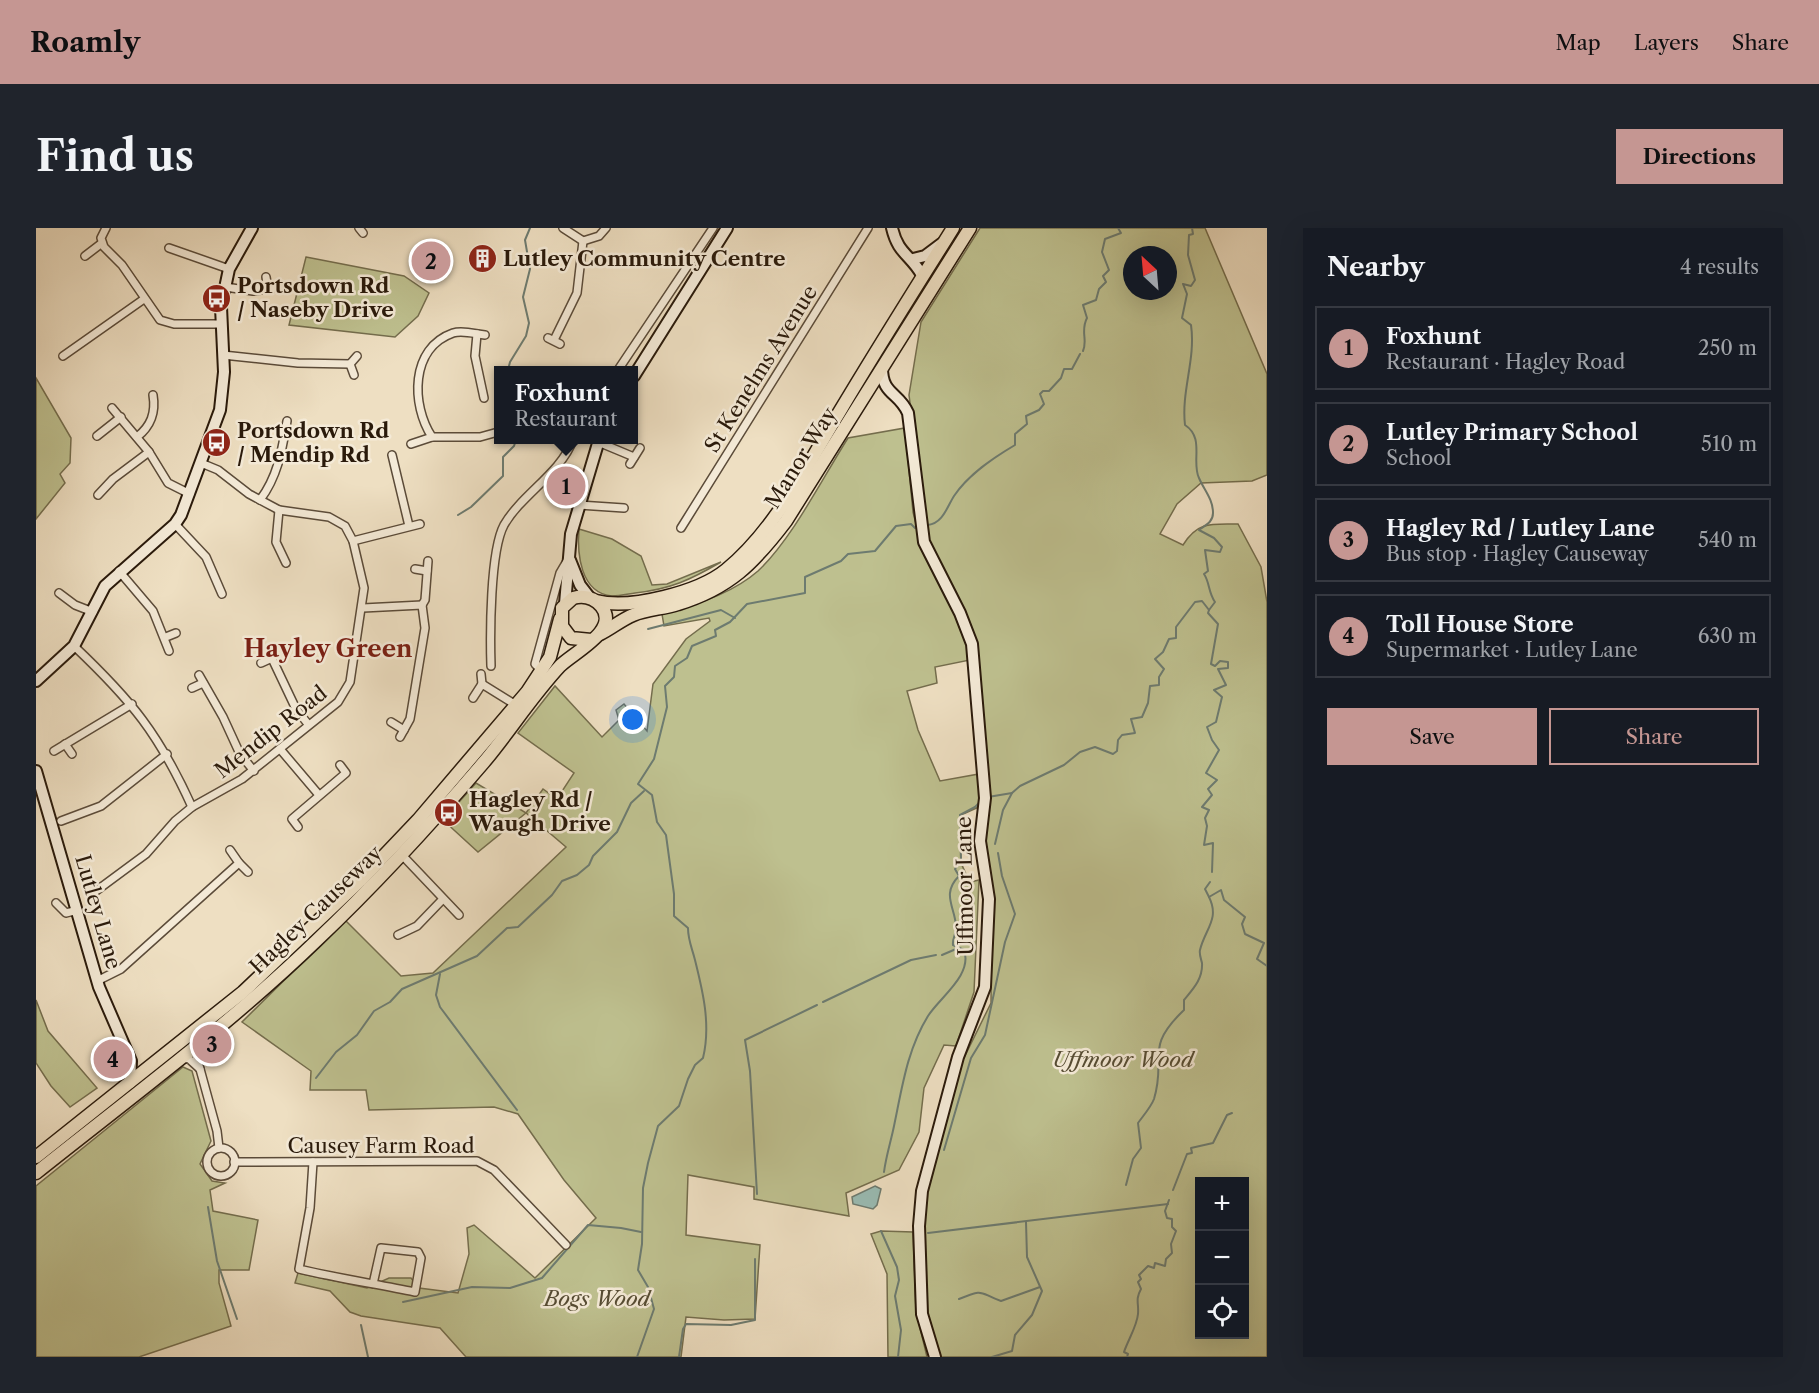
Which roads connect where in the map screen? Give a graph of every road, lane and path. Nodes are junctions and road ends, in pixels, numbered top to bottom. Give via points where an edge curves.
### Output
1 (106, 228) edge
2 (252, 228) edge
3 (563, 228) edge
4 (606, 228) edge
5 (714, 228) edge
6 (727, 228) edge
7 (868, 228) edge
8 (892, 228) edge
9 (953, 228) edge
10 (970, 228) edge
11 (583, 241) junction
12 (945, 241) junction
13 (102, 243) junction
14 (169, 248) dead end
15 (85, 256) dead end
16 (913, 259) junction
17 (230, 269) junction
18 (922, 275) junction
19 (266, 277) dead end
20 (225, 287) junction
21 (282, 287) dead end
22 (268, 289) junction
23 (144, 299) junction
24 (221, 324) junction
25 (554, 341) dead end
26 (632, 350) junction
27 (223, 355) junction
28 (63, 356) dead end
29 (357, 356) dead end
30 (645, 357) junction
31 (350, 364) junction
32 (882, 365) junction
33 (621, 366) edge
34 (638, 368) edge
35 (354, 375) dead end
36 (885, 389) junction
37 (153, 395) dead end
38 (484, 398) dead end
39 (861, 399) junction
40 (112, 408) dead end
41 (121, 417) junction
42 (289, 427) dead end
43 (494, 433) edge
44 (97, 436) dead end
45 (137, 437) junction
46 (432, 437) junction
47 (411, 444) dead end
48 (571, 444) edge
49 (597, 444) edge
50 (603, 444) edge
51 (640, 448) dead end
52 (149, 452) junction
53 (392, 455) dead end
54 (201, 463) junction
55 (190, 494) junction
56 (98, 495) dead end
57 (260, 500) junction
58 (579, 505) junction
59 (624, 508) dead end
60 (279, 510) junction
61 (175, 524) junction
62 (420, 524) dead end
63 (409, 526) junction
64 (681, 528) dead end
65 (353, 541) junction
66 (570, 558) junction
67 (428, 561) dead end
68 (286, 563) dead end
69 (415, 569) dead end
70 (119, 571) junction
71 (427, 571) junction
72 (59, 593) dead end
73 (222, 594) dead end
74 (66, 598) junction
75 (593, 599) junction
76 (565, 604) junction
77 (422, 605) junction
78 (60, 606) dead end
79 (363, 608) junction
80 (93, 612) junction
81 (560, 618) junction
82 (176, 633) dead end
83 (596, 637) junction
84 (166, 638) junction
85 (74, 646) junction
86 (268, 650) dead end
87 (169, 651) dead end
88 (272, 658) junction
89 (261, 663) dead end
90 (491, 666) dead end
91 (542, 671) junction
92 (482, 674) dead end
93 (199, 675) dead end
94 (36, 681) edge
95 (203, 683) junction
96 (482, 684) junction
97 (192, 688) dead end
98 (473, 698) dead end
99 (132, 704) junction
100 (516, 705) junction
101 (391, 722) dead end
102 (308, 724) junction
103 (404, 730) junction
104 (400, 738) dead end
105 (65, 744) junction
106 (280, 749) junction
107 (54, 751) dead end
108 (72, 754) dead end
109 (167, 754) junction
110 (340, 765) dead end
111 (36, 771) edge
112 (254, 771) junction
113 (320, 795) junction
114 (192, 807) junction
115 (61, 821) dead end
116 (298, 827) dead end
117 (230, 850) dead end
118 (401, 854) junction
119 (239, 862) junction
120 (248, 872) dead end
121 (96, 891) dead end
122 (443, 900) junction
123 (56, 903) dead end
124 (78, 910) junction
125 (459, 915) dead end
126 (398, 935) dead end
127 (98, 981) junction
128 (199, 1044) junction
129 (181, 1058) junction
130 (131, 1061) junction
131 (154, 1064) junction
132 (200, 1069) junction
133 (130, 1083) junction
134 (219, 1149) junction
135 (36, 1157) edge
136 (234, 1162) junction
137 (313, 1162) junction
138 (36, 1173) edge
139 (566, 1245) dead end
140 (373, 1284) junction
141 (935, 1357) edge

1 - 13 street
2 - 17 street
3 - 11 street
4 - 11 street via 599,236
5 - 26 street
6 - 30 street
7 - 64 street, St Kenelms Avenue
8 - 16 street via 895,243
9 - 12 highway, Manor Way
10 - 32 highway, Manor Way
11 - 25 street via 577,293
12 - 16 street via 925,256
12 - 18 highway, Manor Way
13 - 15 street
13 - 23 street
14 - 17 street
16 - 18 street
17 - 20 street
18 - 75 highway, Manor Way via 806,468 749,549 724,572 687,590 622,605
19 - 22 street
20 - 22 street
20 - 24 street
21 - 22 street
23 - 24 street via 166,323
23 - 28 street
24 - 27 street
26 - 30 street
26 - 33 street
27 - 31 street
27 - 54 street via 220,410
29 - 31 street
30 - 34 street
31 - 35 street
32 - 36 street
32 - 39 highway, Manor Way
36 - 39 street
36 - 141 street, Uffmoor Lane via 908,413 924,542 972,644 985,795 980,826 989,899 986,987 958,1057 919,1211 922,1314
37 - 45 street via 155,407 150,423
38 - 46 street via 475,356 481,334 452,334 432,347 422,360 417,384
39 - 83 highway, Manor Way via 786,520 746,568 712,592 635,614
40 - 41 street
41 - 44 street
41 - 45 street
42 - 57 street via 280,461
43 - 46 street via 480,437
45 - 52 street
46 - 47 street
48 - 90 street via 505,524 499,540 490,628
49 - 58 street
50 - 51 street via 632,460
52 - 55 street via 168,483
52 - 56 street via 112,479
53 - 63 street
54 - 55 street
54 - 57 street, Mendip Road via 218,470
55 - 61 street
57 - 60 street, Mendip Road
58 - 59 street
58 - 66 street via 571,534
60 - 65 street, Mendip Road via 335,519 345,526
60 - 68 street via 276,543
61 - 70 street
61 - 73 street via 206,557
62 - 63 street
63 - 65 street
65 - 79 street, Mendip Road via 364,581
66 - 75 street via 580,585
66 - 76 street
66 - 91 street via 560,573 535,664
67 - 71 street
69 - 71 street
70 - 80 street via 105,586
70 - 84 street via 153,611
71 - 77 street
72 - 74 street
74 - 78 street
74 - 80 street
75 - 76 highway via 573,597
75 - 83 highway via 604,609 606,618
76 - 81 highway
77 - 79 street
77 - 103 street via 425,628 410,719
79 - 102 street, Mendip Road via 347,691
80 - 85 street
81 - 83 highway via 571,638
81 - 91 highway, Hagley Causeway via 550,657
82 - 84 street
83 - 118 highway, Hagley Causeway via 557,670 485,760
84 - 87 street
85 - 94 street
85 - 99 street
86 - 88 street
88 - 89 street
88 - 102 street via 296,709
91 - 100 highway, Hagley Causeway
92 - 96 street
93 - 95 street
95 - 97 street
95 - 112 street via 240,754
96 - 98 street
96 - 100 street
99 - 105 street
99 - 109 street
100 - 131 highway, Hagley Causeway via 353,889 271,967
101 - 103 street
102 - 106 street, Mendip Road
103 - 104 street
105 - 107 street
105 - 108 street
106 - 112 street, Mendip Road
106 - 113 street
109 - 114 street
109 - 115 street via 101,806
110 - 113 street via 346,773
111 - 124 street, Lutley Lane
112 - 114 street, Mendip Road
113 - 116 street via 292,819
114 - 121 street, Mendip Road via 146,854
117 - 119 street
118 - 122 street
118 - 128 highway, Hagley Causeway via 316,941
119 - 120 street
119 - 127 street via 122,969
122 - 125 street
122 - 126 street via 417,926
123 - 124 street via 66,913
124 - 127 street, Lutley Lane
127 - 130 street, Lutley Lane
128 - 129 highway, Hagley Causeway
128 - 132 street via 196,1056
129 - 132 street via 189,1059
129 - 138 highway, Hagley Causeway
130 - 131 street
130 - 133 street, Lutley Lane
131 - 133 highway, Hagley Causeway
132 - 134 street
133 - 135 highway, Hagley Causeway
134 - 136 street via 229,1151
134 - 136 street via 207,1158 211,1172 226,1174
136 - 137 street, Causey Farm Road
137 - 139 street, Causey Farm Road via 485,1163
137 - 140 street via 310,1208 298,1269
140 - 140 street via 416,1292 421,1258 418,1252 381,1248

